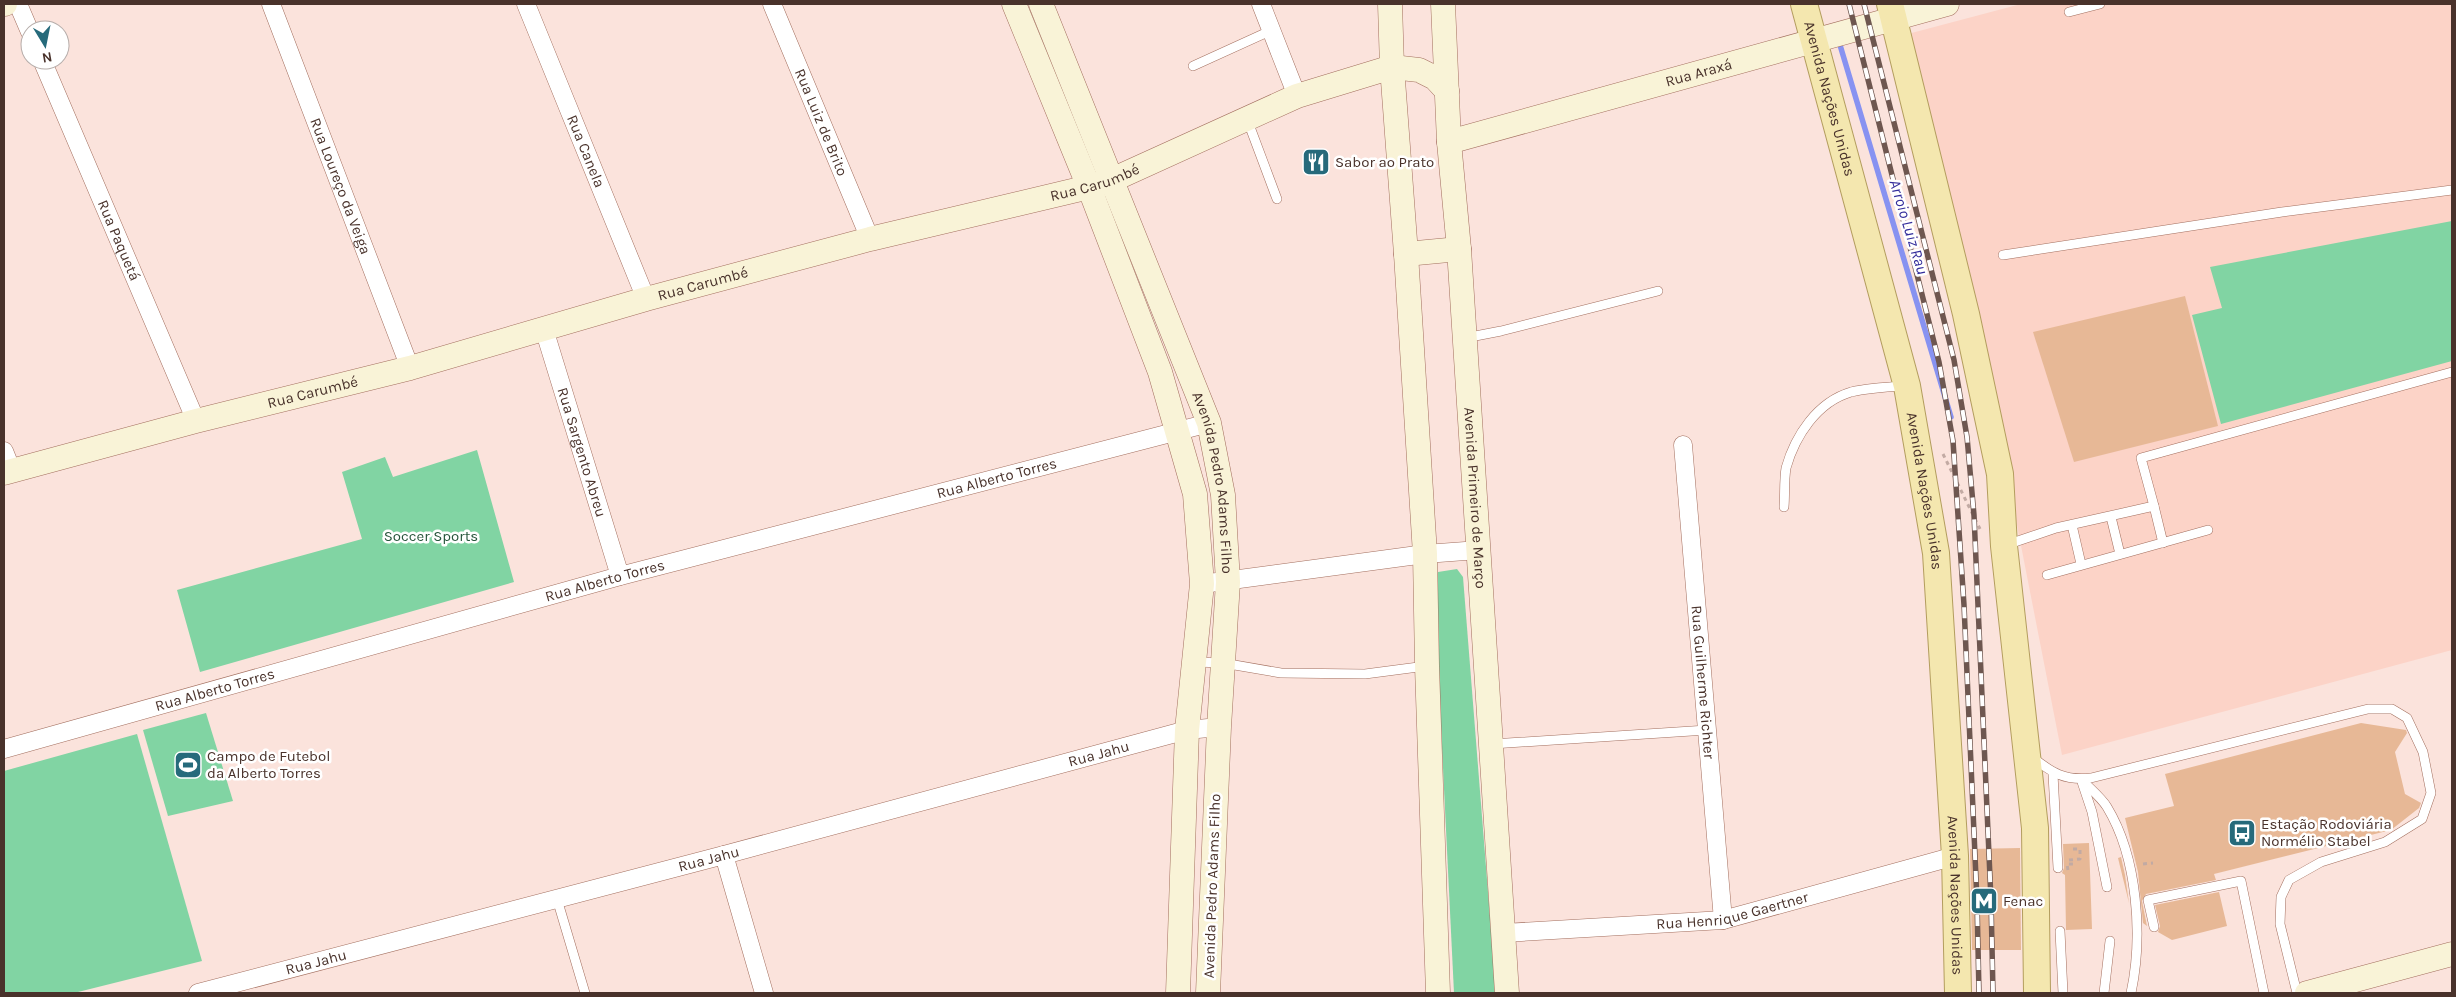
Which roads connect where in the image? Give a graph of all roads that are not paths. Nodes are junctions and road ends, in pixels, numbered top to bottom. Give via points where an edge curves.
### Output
1 (18, 4) edge
2 (271, 4) edge
3 (526, 4) edge
4 (772, 4) edge
5 (1014, 4) edge
6 (1040, 4) edge
7 (1261, 4) edge
8 (1390, 4) edge
9 (1443, 4) edge
10 (1804, 4) edge
11 (1947, 4) edge
12 (2100, 4) edge
13 (1892, 12) edge
14 (2069, 12) dead end
15 (25, 20) edge
16 (1272, 30) junction
17 (1814, 41) junction
18 (1193, 66) dead end
19 (1392, 67) junction
20 (46, 70) edge
21 (1447, 91) junction
22 (1297, 96) junction
23 (1246, 119) junction
24 (1449, 142) junction
25 (1112, 180) junction
26 (1089, 187) junction
27 (2452, 190) edge
28 (1277, 199) dead end
29 (870, 239) junction
30 (1459, 249) junction
31 (1406, 254) junction
32 (2003, 255) dead end
33 (1658, 291) dead end
34 (646, 299) junction
35 (544, 329) junction
36 (1464, 338) junction
37 (410, 368) junction
38 (2452, 372) edge
39 (1907, 386) junction
40 (196, 421) junction
41 (1209, 423) junction
42 (1179, 433) junction
43 (1683, 445) dead end
44 (6, 465) edge
45 (2154, 506) junction
46 (1784, 507) dead end
47 (2111, 517) junction
48 (2072, 525) junction
49 (2208, 530) dead end
50 (2163, 543) junction
51 (2004, 546) junction
52 (1479, 550) junction
53 (1425, 554) junction
54 (2120, 554) junction
55 (2081, 564) junction
56 (2047, 575) dead end
57 (620, 576) junction
58 (1228, 582) junction
59 (1202, 584) junction
60 (1195, 662) junction
61 (1223, 663) junction
62 (1427, 666) junction
63 (1219, 727) junction
64 (1187, 730) junction
65 (1707, 730) junction
66 (1491, 744) junction
67 (4, 749) edge
68 (2028, 754) junction
69 (2053, 774) junction
70 (2081, 779) junction
71 (724, 855) junction
72 (1955, 856) junction
73 (2058, 868) dead end
74 (2107, 887) dead end
75 (557, 899) junction
76 (1723, 920) junction
77 (2154, 927) dead end
78 (2060, 931) dead end
79 (1503, 933) junction
80 (2110, 941) dead end
81 (2452, 954) edge
82 (2341, 989) edge
83 (198, 993) edge
84 (585, 993) edge
85 (764, 993) edge
86 (1178, 993) edge
87 (1208, 993) edge
88 (1438, 993) edge
89 (1507, 993) edge
90 (1958, 993) edge
91 (2037, 993) edge
92 (2063, 993) edge
93 (2104, 993) edge
94 (2131, 993) edge
95 (2264, 993) edge
96 (2297, 993) edge
97 (2307, 993) edge

1 - 15 street
2 - 37 street, Rua Loureço da Veiga
3 - 34 street, Rua Canela
4 - 29 street, Rua Luiz de Brito
5 - 26 main road, Avenida Pedro Adams Filho
6 - 25 main road, Avenida Pedro Adams Filho
7 - 16 street
8 - 19 main road
9 - 21 main road, Avenida Primeiro de Março
10 - 17 main road, Avenida Nações Unidas
11 - 13 main road, Rua Araxá
12 - 14 lane
13 - 17 main road, Rua Araxá
13 - 51 main road via 1966,314 2000,474
16 - 18 lane
16 - 22 street
17 - 24 main road, Rua Araxá
17 - 39 main road, Avenida Nações Unidas
19 - 21 main road via 1419,70 1434,78
19 - 22 main road, Rua Carumbé
19 - 31 main road
20 - 40 street, Rua Paquetá
21 - 24 main road, Avenida Primeiro de Março
22 - 23 main road, Rua Carumbé
23 - 25 main road, Rua Carumbé
23 - 28 lane
24 - 30 main road, Avenida Primeiro de Março
25 - 26 main road, Rua Carumbé
25 - 41 main road, Avenida Pedro Adams Filho
26 - 29 main road, Rua Carumbé
26 - 42 main road, Avenida Pedro Adams Filho via 1160,372
27 - 32 lane via 2282,212
29 - 34 main road, Rua Carumbé
30 - 31 main road
30 - 36 main road, Avenida Primeiro de Março
31 - 53 main road
33 - 36 lane
34 - 35 main road, Rua Carumbé
35 - 37 main road, Rua Carumbé
35 - 57 street, Rua Sargento Abreu
36 - 52 main road, Avenida Primeiro de Março
37 - 40 main road, Rua Carumbé
38 - 45 lane via 2141,458
39 - 46 lane via 1851,392 1834,399 1816,413 1797,439 1786,469
39 - 72 main road, Avenida Nações Unidas via 1936,553
40 - 44 main road, Rua Carumbé
41 - 42 street, Rua Alberto Torres
41 - 58 main road, Avenida Pedro Adams Filho via 1223,495
42 - 57 street, Rua Alberto Torres
42 - 59 main road, Avenida Pedro Adams Filho via 1196,494
43 - 65 street, Rua Guilherme Richter
45 - 47 lane
45 - 50 lane
47 - 48 lane
47 - 54 lane
48 - 51 lane
48 - 55 lane
49 - 50 lane
50 - 54 lane
51 - 68 main road
52 - 53 street
52 - 66 main road, Avenida Primeiro de Março
53 - 58 street
53 - 62 main road
54 - 55 lane
55 - 56 lane
57 - 67 street, Rua Alberto Torres
58 - 59 street
58 - 61 main road, Avenida Pedro Adams Filho
59 - 60 main road, Avenida Pedro Adams Filho
60 - 61 lane
60 - 64 main road, Avenida Pedro Adams Filho
61 - 62 lane via 1281,673 1365,674
61 - 63 main road, Avenida Pedro Adams Filho
62 - 88 main road
63 - 64 street, Rua Jahu
63 - 87 main road, Avenida Pedro Adams Filho
64 - 71 street, Rua Jahu
64 - 86 main road, Avenida Pedro Adams Filho
65 - 66 lane
65 - 76 street, Rua Guilherme Richter
66 - 79 main road, Avenida Primeiro de Março
68 - 69 lane
68 - 91 main road via 2034,828
69 - 70 lane
69 - 73 lane
70 - 74 lane via 2092,812
70 - 94 lane via 2106,806 2124,843 2136,926 2137,965
70 - 96 lane via 2097,778 2368,709 2392,709 2407,718 2423,752 2431,793 2422,819 2386,842 2321,862 2288,880 2281,898 2280,924
71 - 75 street, Rua Jahu
71 - 85 street
72 - 76 street, Rua Henrique Gaertner
72 - 90 main road, Avenida Nações Unidas
75 - 83 street, Rua Jahu
75 - 84 lane
76 - 79 street, Rua Henrique Gaertner
77 - 95 lane via 2148,900 2241,880
78 - 92 lane
79 - 89 main road, Avenida Primeiro de Março
80 - 93 lane
81 - 82 main road
82 - 97 main road

